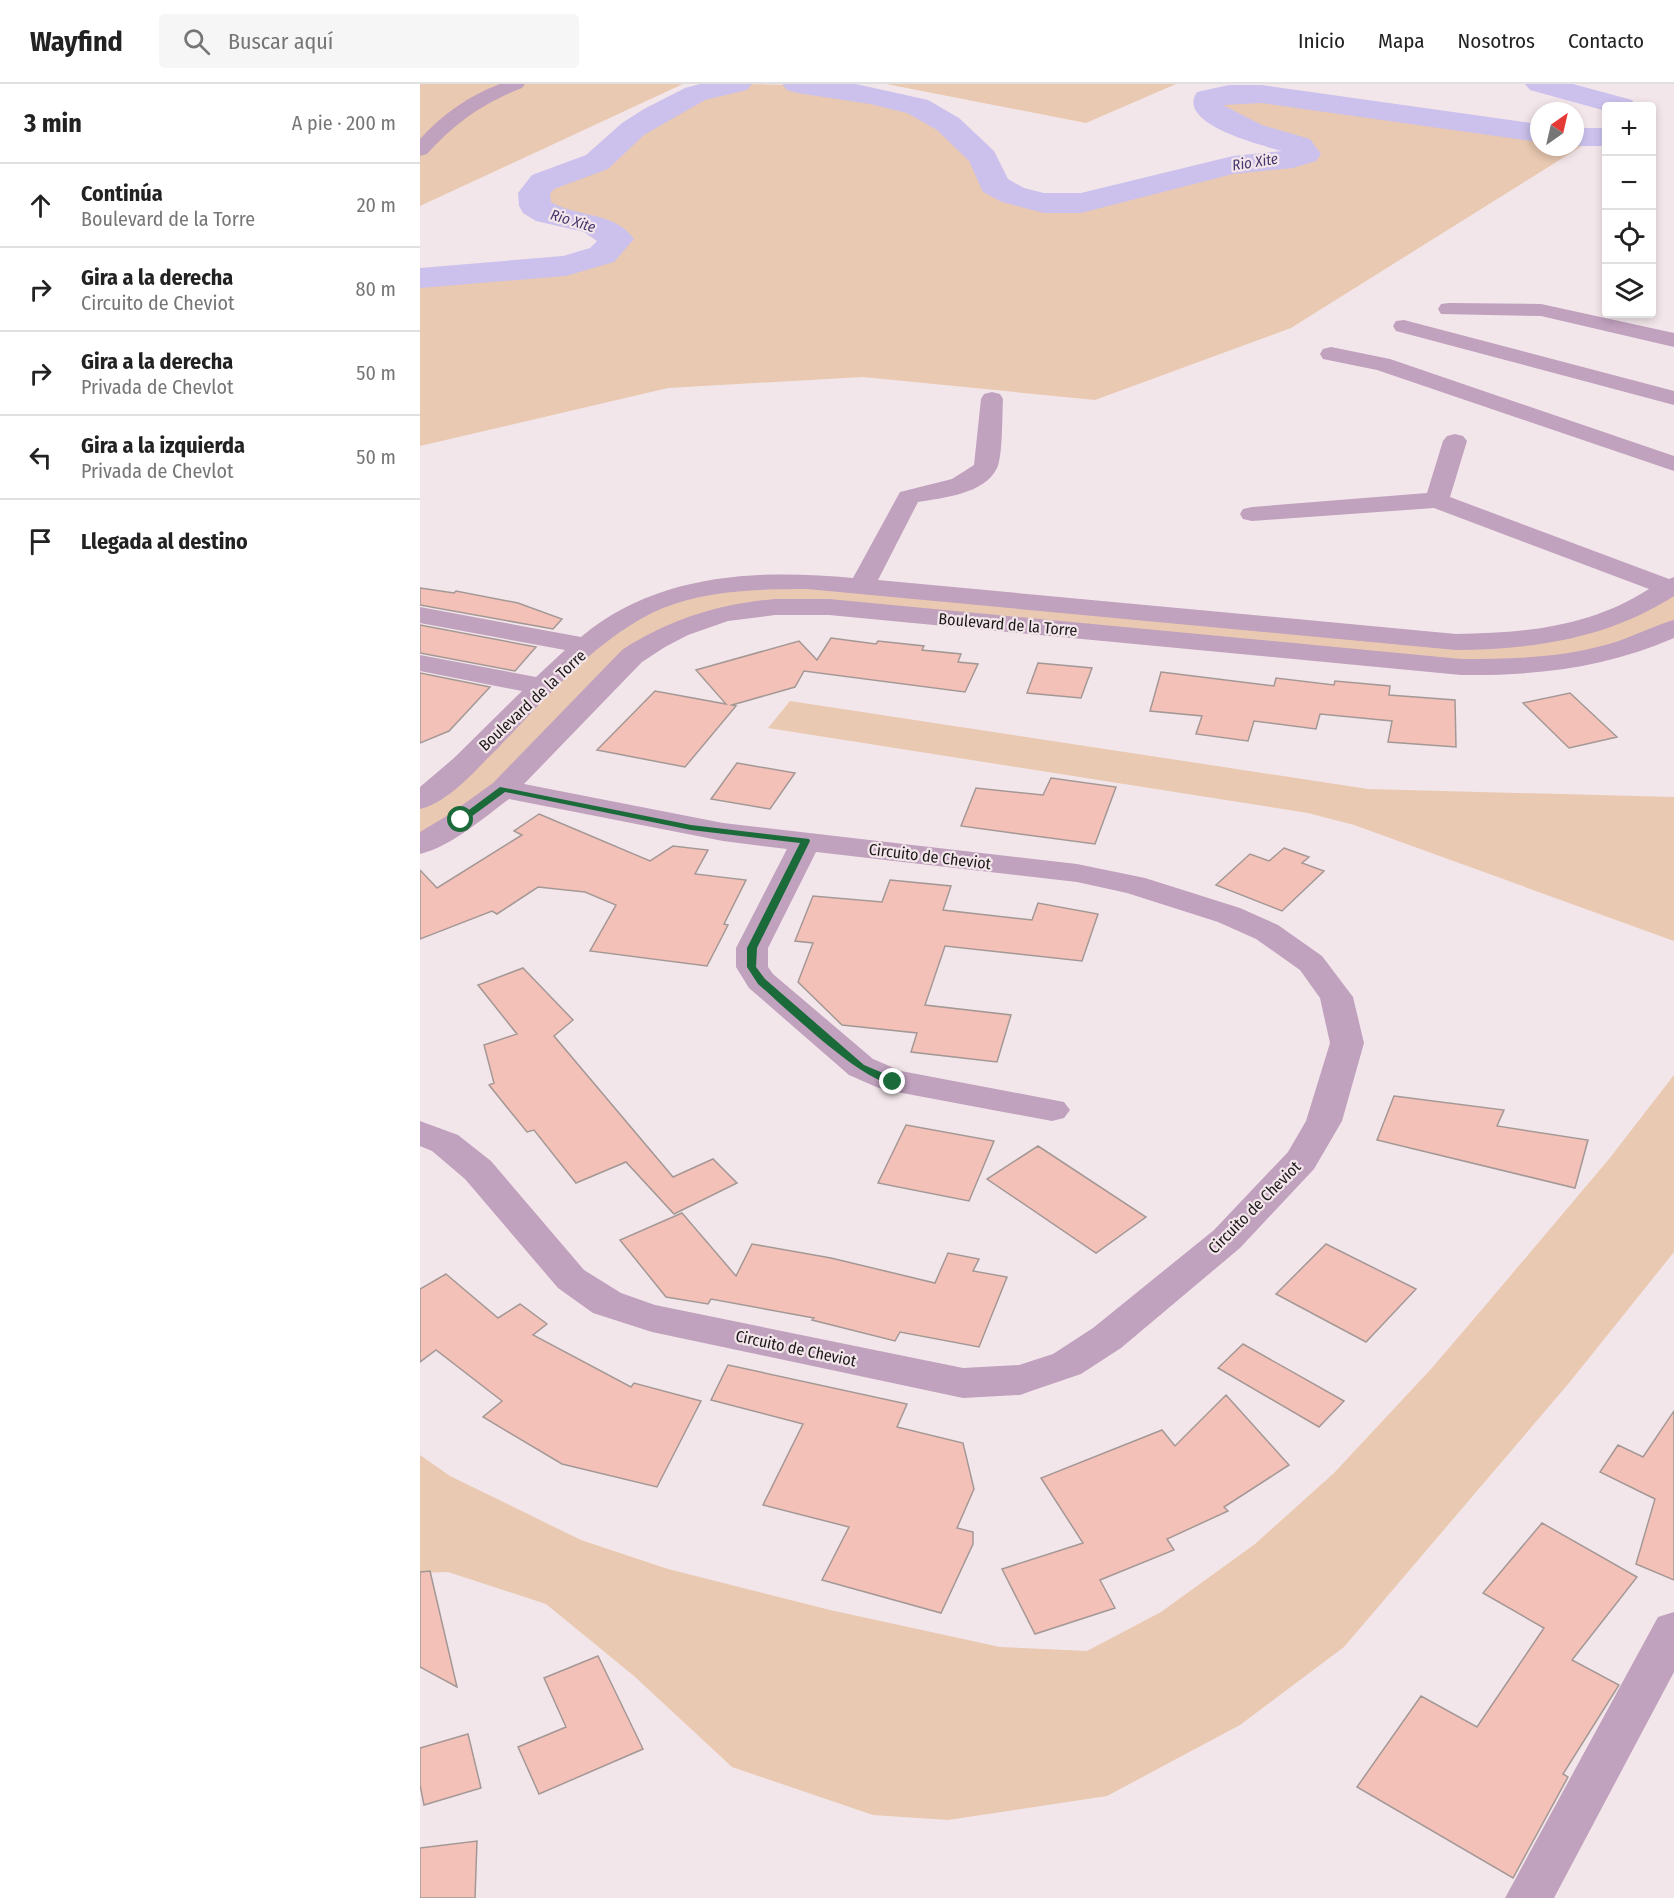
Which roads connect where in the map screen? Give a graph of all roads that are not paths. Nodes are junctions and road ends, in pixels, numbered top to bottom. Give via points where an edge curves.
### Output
1 (516, 84) edge
2 (420, 150) edge
3 (1449, 309) dead end
4 (1404, 327) dead end
5 (1674, 340) edge
6 (1331, 354) dead end
7 (1674, 398) edge
8 (992, 399) dead end
9 (1455, 441) dead end
10 (1674, 464) edge
11 (1437, 500) junction
12 (1252, 514) dead end
13 (862, 585) junction
14 (1672, 586) edge
15 (420, 615) edge
16 (1674, 628) edge
17 (588, 646) junction
18 (420, 663) edge
19 (542, 687) junction
20 (503, 789) junction
21 (420, 800) edge
22 (806, 841) junction
23 (420, 845) edge
24 (1052, 1110) dead end
25 (420, 1133) edge
26 (1674, 1630) edge
27 (1529, 1898) edge

1 - 2 street via 454,114
3 - 5 street via 1541,310
4 - 7 street
6 - 10 street via 1382,364
8 - 13 street via 986,467 968,482 909,497
9 - 11 street
11 - 12 street
11 - 14 street
13 - 14 street, Boulevard de la Torre via 1456,642 1509,642 1589,628
13 - 17 street, Boulevard de la Torre via 765,581 698,590 633,614
15 - 17 street
16 - 20 street, Boulevard de la Torre via 1620,650 1576,661 1504,668 830,607 738,609 666,634 632,656
17 - 19 street, Boulevard de la Torre
18 - 19 street
19 - 21 street, Boulevard de la Torre via 459,769
20 - 22 street, Circuito de Cheviot via 691,827
20 - 23 street, Boulevard de la Torre
22 - 24 street via 752,948 752,967 761,981 861,1067 893,1082
22 - 25 street, Circuito de Cheviot via 1077,873 1229,915 1267,932 1311,963 1336,997 1347,1043 1324,1121 1301,1160 1227,1239 1107,1338 1067,1364 1020,1380 963,1383 652,1318 607,1303 571,1279 478,1170 445,1143
26 - 27 street

